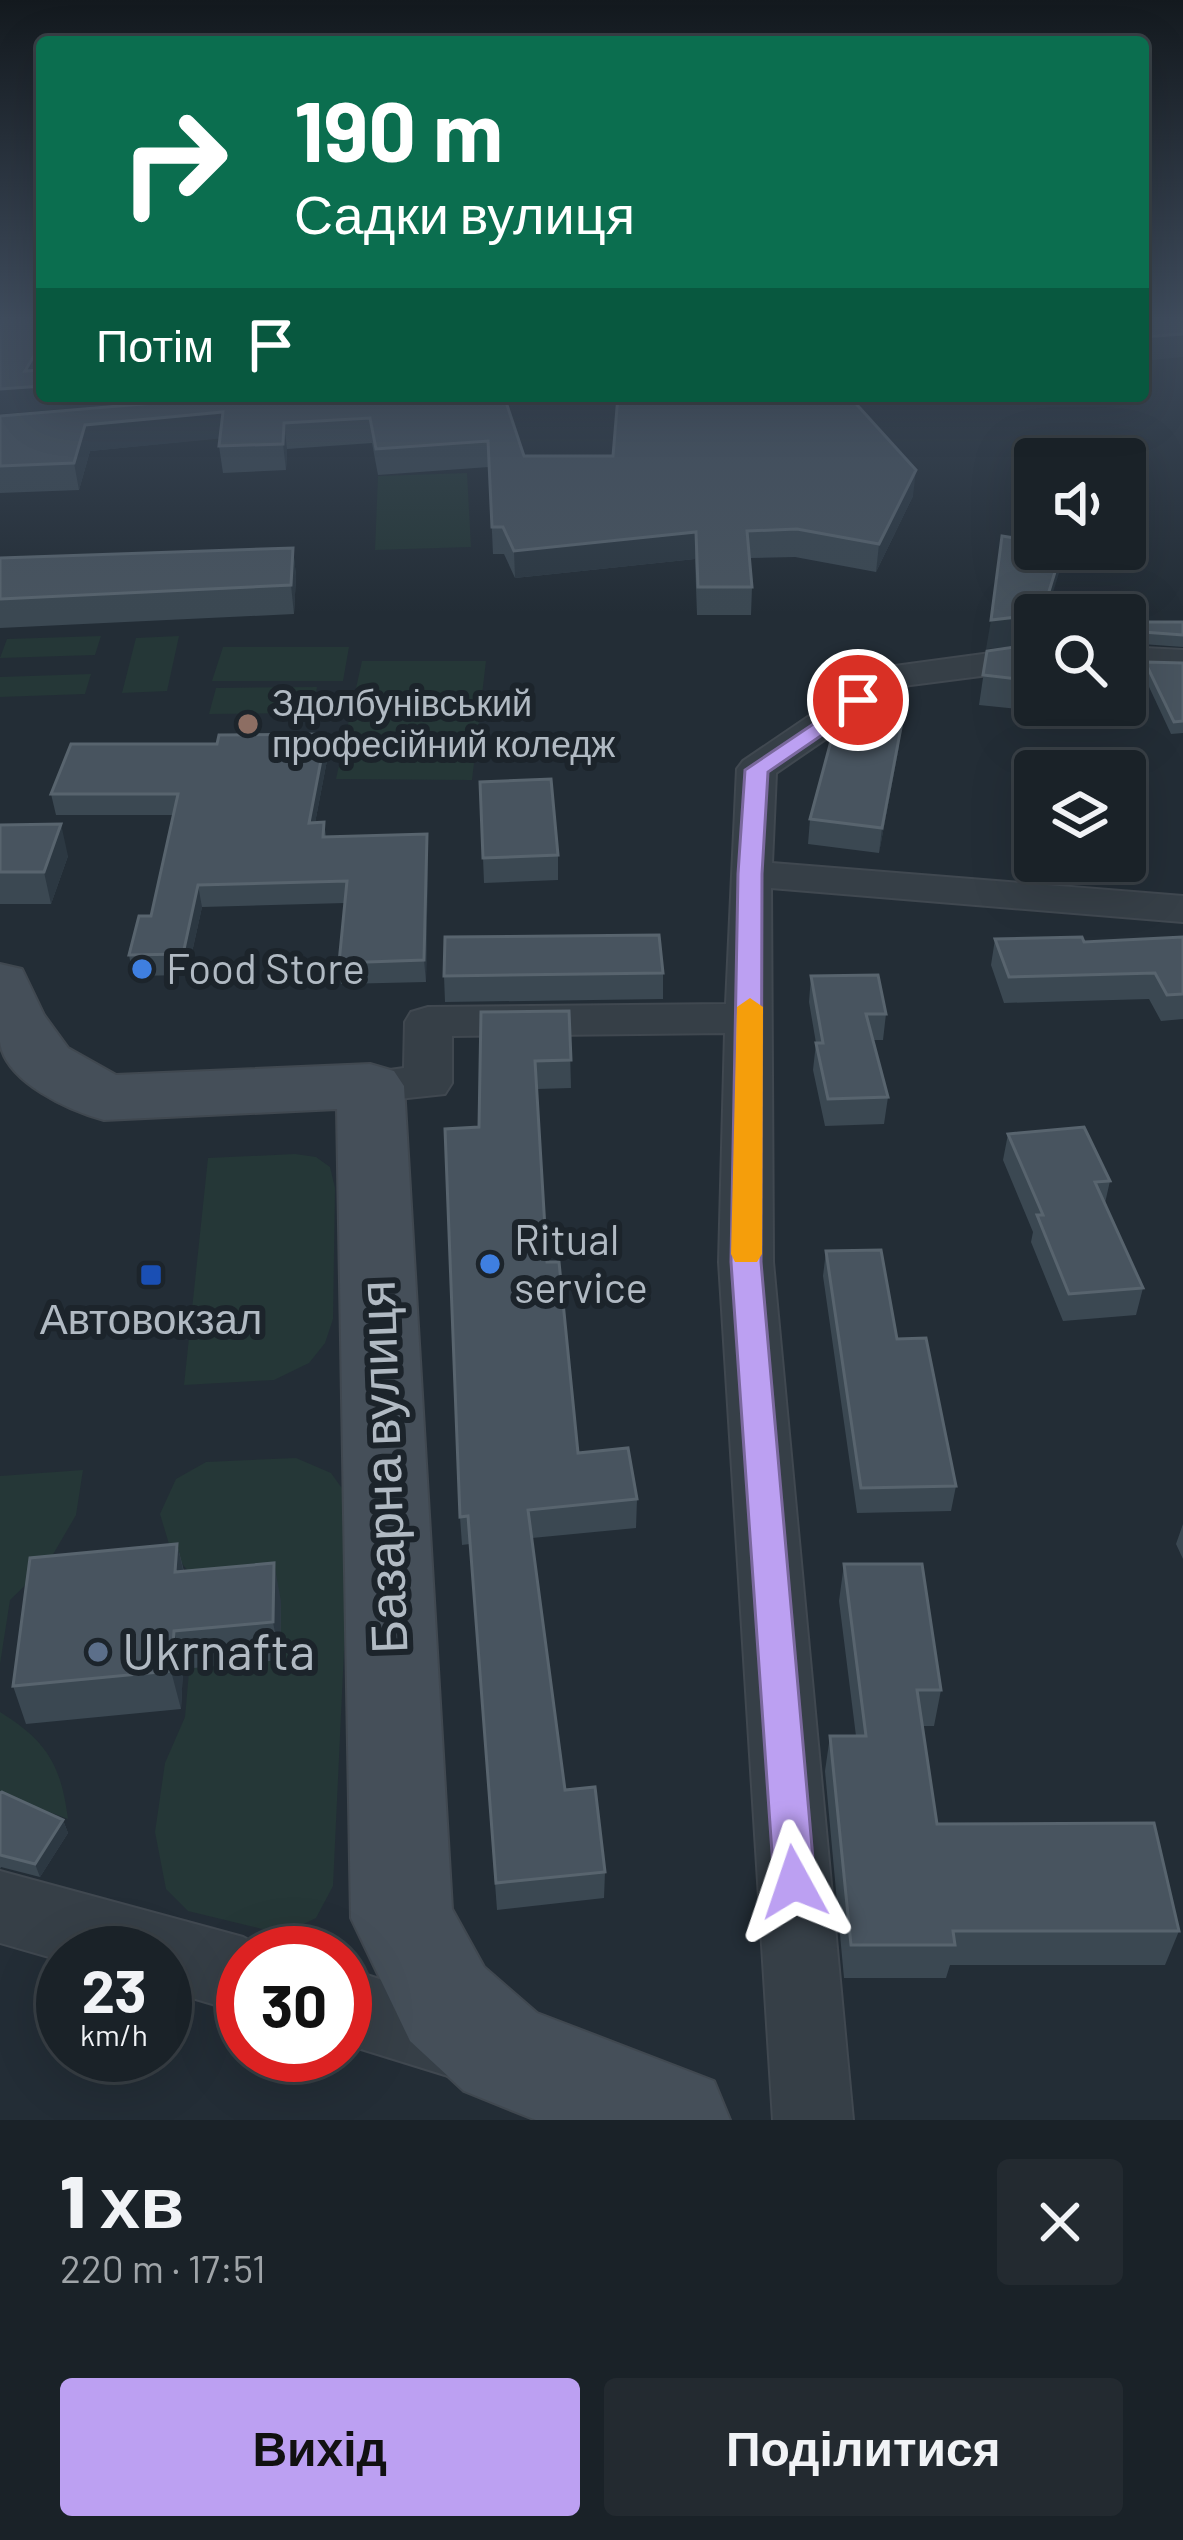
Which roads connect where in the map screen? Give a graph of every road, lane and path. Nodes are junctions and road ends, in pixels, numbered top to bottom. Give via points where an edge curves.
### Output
1 (1146, 659) edge
2 (1014, 661) edge
3 (1183, 661) edge
4 (750, 874) junction
5 (1183, 909) edge
6 (0, 983) edge
7 (750, 1018) junction
8 (370, 1086) junction
9 (0, 1907) edge
10 (216, 1967) edge
11 (372, 2014) edge
12 (502, 2053) junction
13 (675, 2120) edge
14 (813, 2120) edge

1 - 3 street
2 - 4 street via 893,676 757,770
4 - 5 street
4 - 7 street
6 - 8 main road via 45,1063 104,1098
7 - 8 street via 428,1022 428,1083
7 - 14 street via 746,1262
8 - 12 main road, Базарна вулиця via 402,1918 447,2005
9 - 10 street
11 - 12 street
12 - 13 main road, Базарна вулиця

